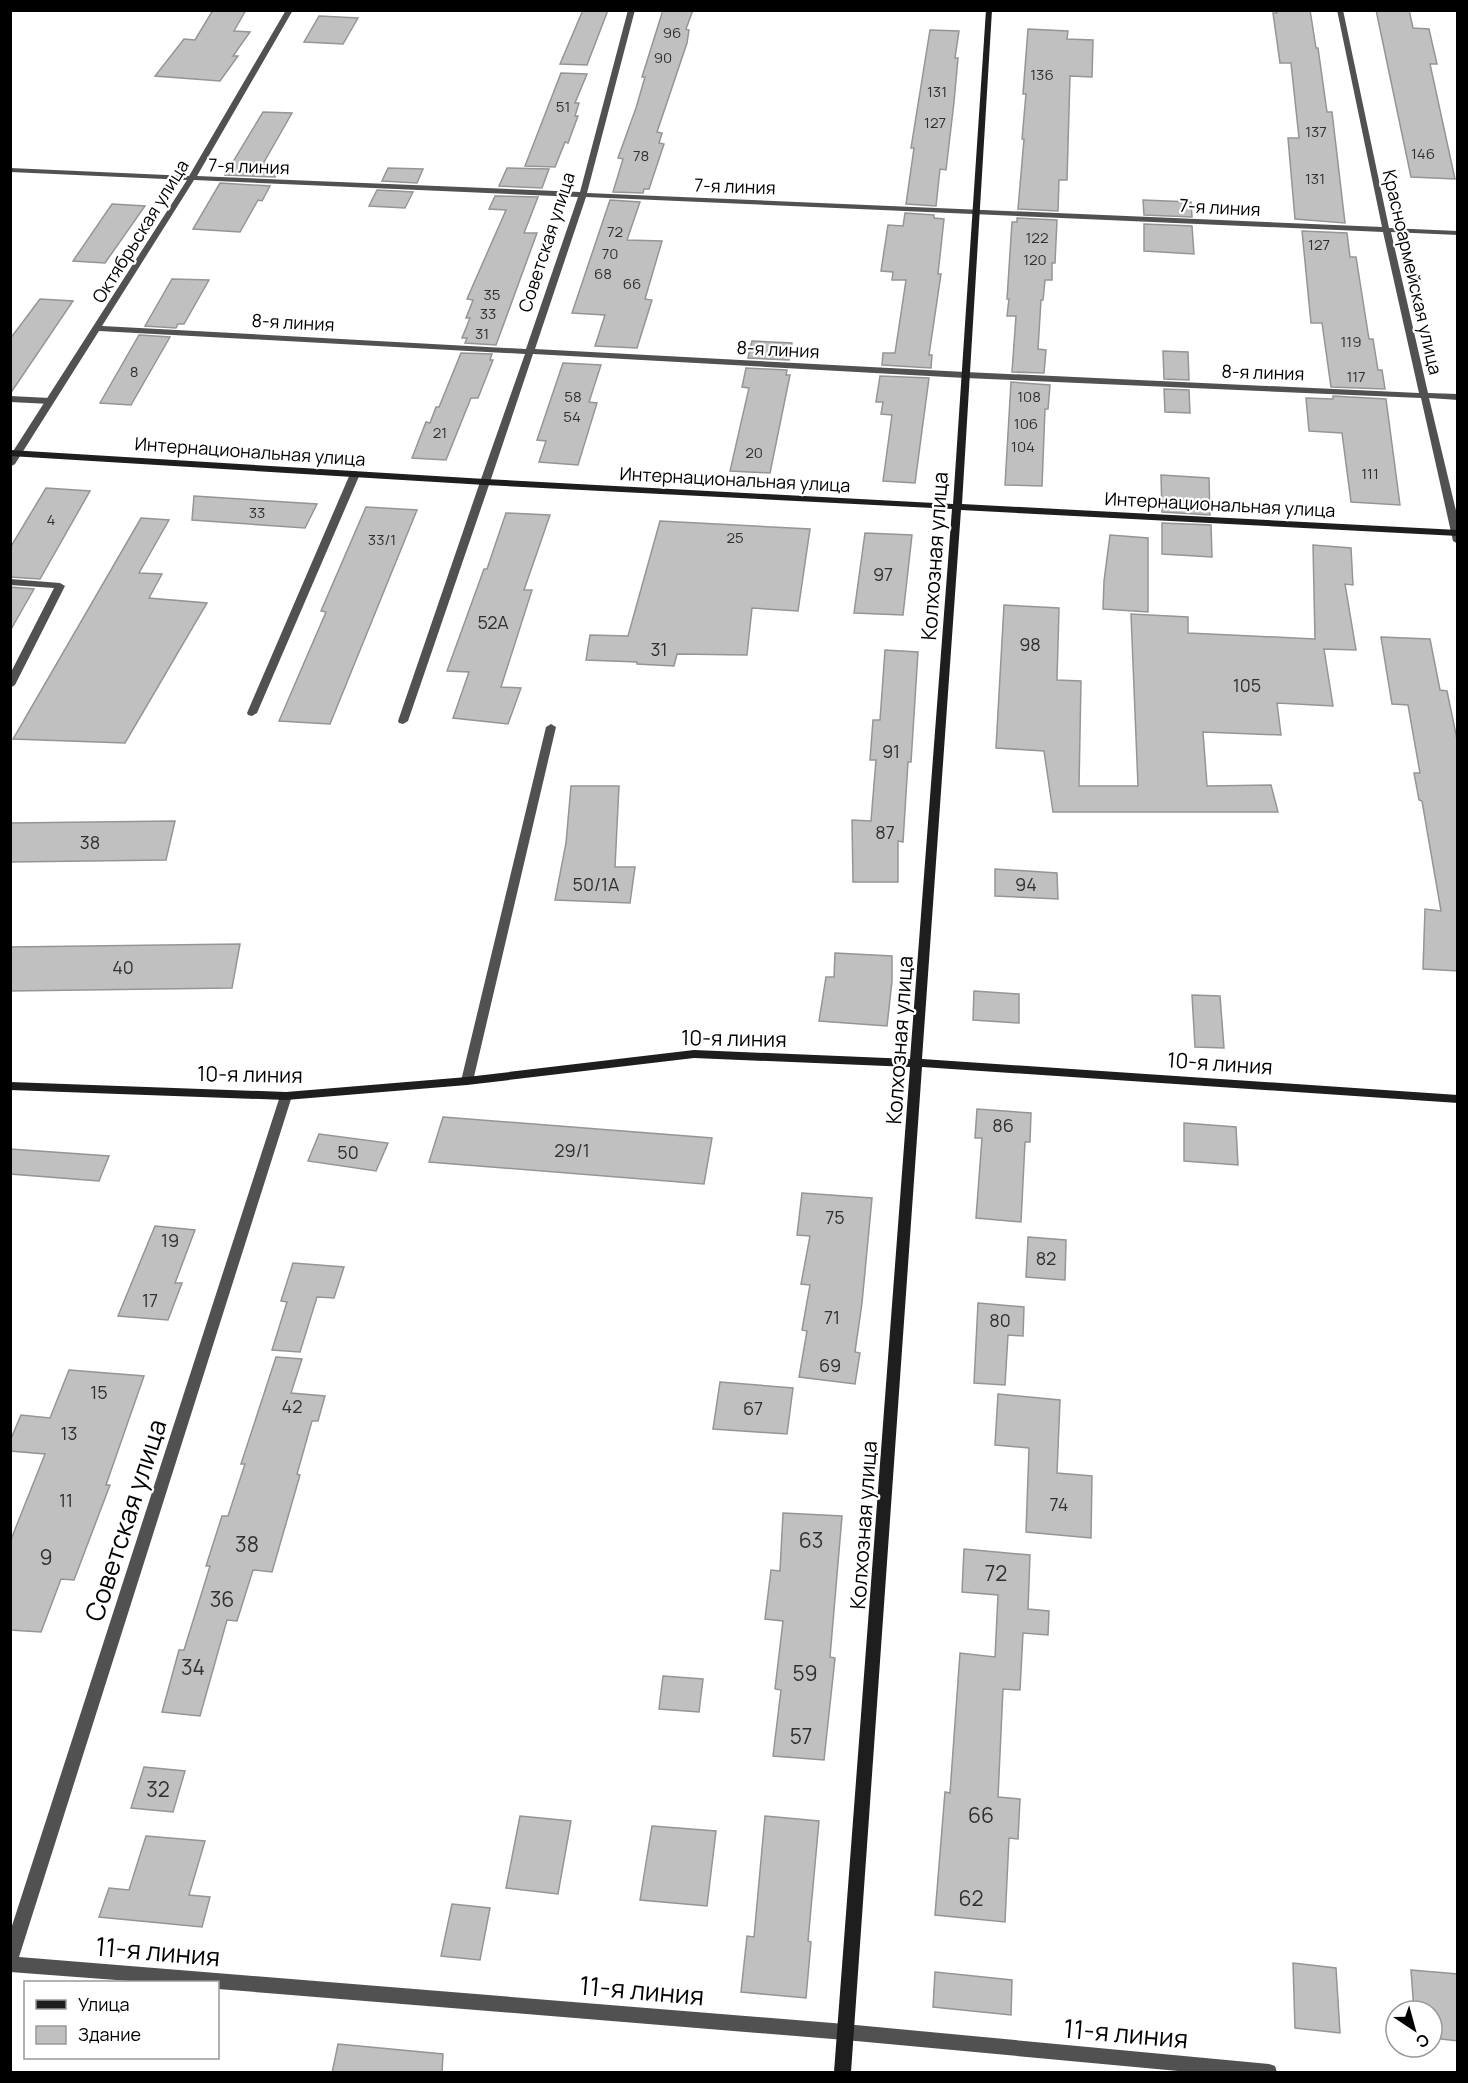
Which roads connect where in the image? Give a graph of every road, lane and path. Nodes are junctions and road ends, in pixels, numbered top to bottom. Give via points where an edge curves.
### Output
1 (290, 10) edge
2 (632, 10) edge
3 (989, 10) edge
4 (1340, 10) edge
5 (10, 170) edge
6 (191, 179) junction
7 (584, 195) junction
8 (975, 212) junction
9 (1386, 230) junction
10 (1458, 233) edge
11 (97, 328) junction
12 (530, 352) junction
13 (965, 375) junction
14 (1424, 395) junction
15 (1458, 397) edge
16 (10, 399) edge
17 (50, 401) junction
18 (14, 453) edge
19 (10, 464) edge
20 (355, 474) junction
21 (485, 482) junction
22 (957, 507) junction
23 (1457, 535) edge
24 (10, 582) edge
25 (10, 685) edge
26 (252, 713) dead end
27 (403, 721) dead end
28 (551, 727) dead end
29 (917, 1063) junction
30 (467, 1081) junction
31 (10, 1086) edge
32 (286, 1096) junction
33 (1458, 1099) edge
34 (10, 1959) edge
35 (10, 1964) edge
36 (219, 1981) edge
37 (219, 1981) edge
38 (845, 2032) junction
39 (842, 2073) edge
40 (1269, 2073) edge

1 - 6 street, Октябрьская улица
2 - 7 street, Советская улица
3 - 8 street, Колхозная улица
4 - 9 street, Красноармейская улица
5 - 6 street, 7-я линия
6 - 7 street, 7-я линия
6 - 11 street, Октябрьская улица
7 - 8 street, 7-я линия
7 - 12 street, Советская улица
8 - 9 street, 7-я линия
8 - 13 street, Колхозная улица
9 - 10 street, 7-я линия
9 - 14 street, Красноармейская улица
11 - 12 street, 8-я линия
11 - 17 street, Октябрьская улица
12 - 13 street, 8-я линия
12 - 21 street, Советская улица
13 - 14 street, 8-я линия
13 - 22 street, Колхозная улица
14 - 15 street, 8-я линия
14 - 23 street, Красноармейская улица
16 - 17 street
17 - 18 street, Октябрьская улица
18 - 19 street, Октябрьская улица
18 - 20 street, Интернациональная улица
20 - 21 street, Интернациональная улица
20 - 26 street
21 - 22 street, Интернациональная улица
21 - 27 street, Советская улица
22 - 23 street, Интернациональная улица
22 - 29 street, Колхозная улица
24 - 25 street via 60,586
28 - 30 street
29 - 30 street, 10-я линия via 694,1054
29 - 33 street, 10-я линия
29 - 38 street, Колхозная улица
30 - 32 street, 10-я линия
31 - 32 street, 10-я линия
32 - 34 street, Советская улица
35 - 36 street, 11-я линия
37 - 38 street, 11-я линия
38 - 39 street, Колхозная улица
38 - 40 street, 11-я линия

